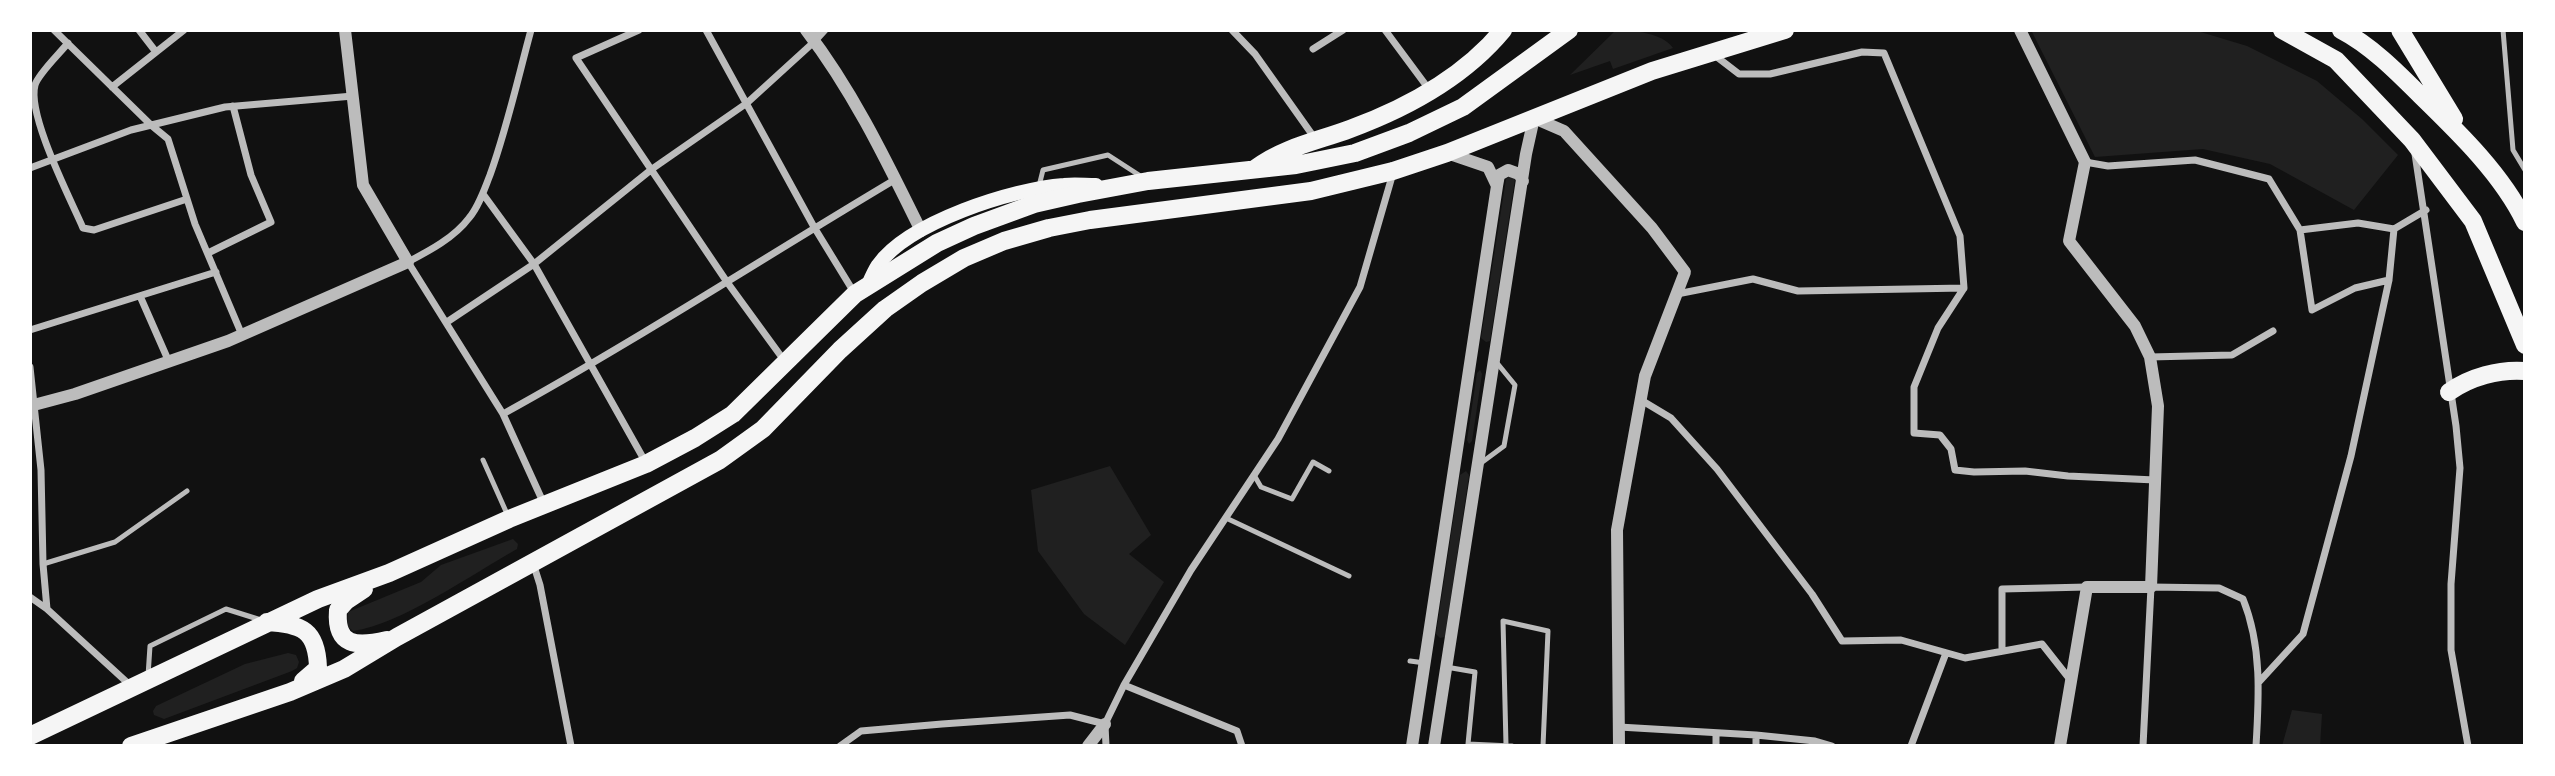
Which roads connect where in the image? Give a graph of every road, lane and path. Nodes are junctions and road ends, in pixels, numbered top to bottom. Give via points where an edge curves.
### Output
1 (54, 30) edge
2 (139, 30) edge
3 (184, 30) edge
4 (345, 30) edge
5 (529, 30) edge
6 (639, 30) edge
7 (706, 30) edge
8 (806, 30) edge
9 (825, 30) edge
10 (1232, 30) edge
11 (1343, 30) edge
12 (1385, 30) edge
13 (1503, 30) edge
14 (1569, 30) edge
15 (1785, 30) edge
16 (2020, 30) edge
17 (2282, 30) edge
18 (2400, 30) edge
19 (2502, 30) edge
20 (2347, 31) edge
21 (816, 35) edge
22 (68, 43) junction
23 (1313, 49) dead end
24 (156, 52) junction
25 (1709, 52) junction
26 (112, 87) junction
27 (1431, 92) junction
28 (353, 96) junction
29 (747, 103) junction
30 (233, 106) junction
31 (1534, 118) junction
32 (151, 125) junction
33 (1317, 140) junction
34 (2412, 140) junction
35 (2466, 141) junction
36 (1447, 153) junction
37 (53, 159) junction
38 (2085, 162) junction
39 (30, 168) edge
40 (652, 169) junction
41 (1254, 169) junction
42 (2525, 170) edge
43 (1393, 171) junction
44 (897, 179) junction
45 (1148, 181) junction
46 (1523, 181) junction
47 (1122, 186) junction
48 (1497, 186) junction
49 (1038, 188) junction
50 (482, 194) junction
51 (187, 199) junction
52 (2426, 210) junction
53 (2523, 211) edge
54 (814, 228) junction
55 (2394, 229) junction
56 (2300, 230) junction
57 (922, 231) junction
58 (208, 253) junction
59 (408, 262) junction
60 (534, 264) junction
61 (216, 272) junction
62 (2389, 280) junction
63 (727, 282) junction
64 (1964, 288) junction
65 (862, 290) junction
66 (1677, 294) junction
67 (140, 296) junction
68 (447, 322) junction
69 (30, 330) edge
70 (2273, 331) dead end
71 (243, 336) junction
72 (2525, 345) edge
73 (1471, 357) junction
74 (2150, 357) junction
75 (1495, 360) junction
76 (169, 362) junction
77 (786, 364) junction
78 (590, 365) junction
79 (30, 367) edge
80 (2525, 371) edge
81 (2449, 392) junction
82 (1641, 400) junction
83 (33, 405) edge
84 (503, 414) junction
85 (1455, 458) junction
86 (483, 460) dead end
87 (646, 464) junction
88 (1478, 464) junction
89 (1329, 471) dead end
90 (1254, 475) junction
91 (2155, 480) junction
92 (187, 491) dead end
93 (545, 505) junction
94 (1226, 518) junction
95 (509, 519) junction
96 (533, 563) junction
97 (43, 564) junction
98 (389, 573) junction
99 (1349, 576) dead end
100 (2087, 587) junction
101 (2151, 587) junction
102 (30, 597) edge
103 (47, 609) junction
104 (267, 622) junction
105 (397, 637) junction
106 (2002, 650) junction
107 (1946, 653) junction
108 (1410, 662) dead end
109 (1425, 663) junction
110 (1446, 667) junction
111 (2072, 682) junction
112 (2259, 682) junction
113 (140, 684) junction
114 (1124, 685) junction
115 (289, 692) junction
116 (1105, 724) junction
117 (1619, 727) junction
118 (1716, 733) junction
119 (1756, 735) junction
120 (30, 736) edge
121 (161, 741) edge
122 (131, 746) edge
123 (571, 746) edge
124 (840, 746) edge
125 (1087, 746) edge
126 (1106, 746) edge
127 (1242, 746) edge
128 (1412, 746) edge
129 (1434, 746) edge
130 (1506, 746) edge
131 (1512, 746) edge
132 (1543, 746) edge
133 (1619, 746) edge
134 (1716, 746) edge
135 (1756, 746) edge
136 (1832, 746) edge
137 (1911, 746) edge
138 (2060, 746) edge
139 (2143, 746) edge
140 (2256, 746) edge
141 (2468, 746) edge

1 - 22 street
2 - 24 street
3 - 24 street
4 - 28 street
5 - 50 street via 500,146
6 - 40 street via 576,58
7 - 29 street
8 - 21 street
9 - 21 street
10 - 33 street via 1255,54
11 - 23 street
12 - 27 street
13 - 27 main road
14 - 41 main road via 1463,107 1409,133 1355,153
15 - 25 main road
16 - 38 street
17 - 34 main road via 2336,60
18 - 35 main road
19 - 42 lane via 2513,150
20 - 35 main road
21 - 29 street
21 - 44 street
22 - 26 street
22 - 37 street via 35,83 33,101
24 - 26 street
25 - 31 main road
25 - 64 street via 1739,74 1770,74 1862,52 1884,52 1960,236
26 - 32 street
27 - 33 main road
28 - 30 street
28 - 59 street via 363,185
29 - 40 street
29 - 54 street
30 - 32 street
30 - 58 street via 251,175 271,222
31 - 36 main road
31 - 46 street
31 - 66 street via 1564,131 1652,228 1685,272
32 - 37 street
32 - 51 street via 168,139
33 - 41 main road via 1275,154
34 - 52 street
34 - 72 main road via 2473,221
35 - 53 main road
36 - 43 main road
36 - 48 street via 1488,167
37 - 39 street
37 - 51 street via 83,228 94,230
38 - 56 street via 2108,166 2195,160 2269,179
38 - 74 street via 2069,241 2135,326
40 - 60 street
40 - 63 street
41 - 45 main road
43 - 90 street via 1360,287
43 - 96 main road via 1311,191 1049,228 964,258 885,309 763,429 720,460
44 - 54 street
44 - 57 street
45 - 47 main road
45 - 49 lane via 1108,155 1043,170
46 - 48 street via 1508,170 1499,175
46 - 75 street
47 - 49 main road
47 - 65 main road via 1034,204 974,226 937,243
48 - 73 street
49 - 57 main road via 963,211
50 - 59 street via 468,220
50 - 60 street
51 - 58 street
52 - 55 street
52 - 81 street
54 - 63 street
54 - 65 street
55 - 56 street via 2358,223
55 - 62 street
56 - 62 street via 2312,310 2355,288
57 - 65 main road via 885,258
58 - 61 street
59 - 68 street
59 - 71 street
60 - 68 street
60 - 78 street
61 - 67 street
61 - 71 street
62 - 112 street via 2351,456 2303,635
63 - 77 street
63 - 78 street
64 - 66 street via 1798,291 1754,279
64 - 91 street via 1938,328 1913,387 1914,433 1940,435 1951,449 1955,470
65 - 77 main road
66 - 82 street via 1645,376
67 - 69 street
67 - 76 street
68 - 84 street
70 - 74 street via 2232,355
71 - 76 street
73 - 75 street
73 - 85 street
74 - 91 street via 2158,406
75 - 88 street
75 - 88 lane via 1515,385 1504,446
76 - 83 street
77 - 87 main road via 733,414
78 - 84 street
78 - 87 street
79 - 83 street
80 - 81 main road via 2465,381
81 - 141 street via 2460,468 2451,650
82 - 107 street via 1671,418 1717,469 1842,641 1900,640
82 - 117 street via 1617,530
83 - 97 street via 41,470
84 - 93 street
85 - 88 street
85 - 109 street
86 - 95 lane
87 - 93 main road
88 - 110 street
89 - 90 lane via 1313,462 1292,499 1261,487
90 - 94 street
91 - 101 street
92 - 97 lane via 115,542
93 - 95 main road
94 - 99 lane
94 - 114 street
95 - 98 main road
96 - 105 main road
96 - 123 street
97 - 103 street
98 - 104 main road
98 - 105 main road via 341,606 338,629 348,642
100 - 101 street
100 - 106 street via 2002,589
100 - 111 street
101 - 112 street via 2219,588 2243,599 2251,619
101 - 139 street
102 - 103 street
103 - 113 street
104 - 113 main road
104 - 113 lane via 226,609 172,635 150,646
104 - 115 main road via 300,628 311,635 318,649 318,668
105 - 115 main road via 344,669
106 - 107 street via 1965,658
106 - 111 street via 2042,644
107 - 137 street
108 - 109 lane
109 - 110 street
109 - 128 street
110 - 129 street
110 - 130 lane via 1475,672 1468,744
111 - 138 street
112 - 140 street
113 - 120 main road
114 - 116 street
114 - 127 street via 1237,731
115 - 121 main road
116 - 124 street via 1070,715 928,725 861,731
116 - 125 street
116 - 126 street
117 - 118 street
117 - 133 street
118 - 119 street
118 - 134 street
119 - 135 street
119 - 136 street
121 - 122 main road
130 - 131 lane
130 - 132 lane via 1503,621 1548,631

